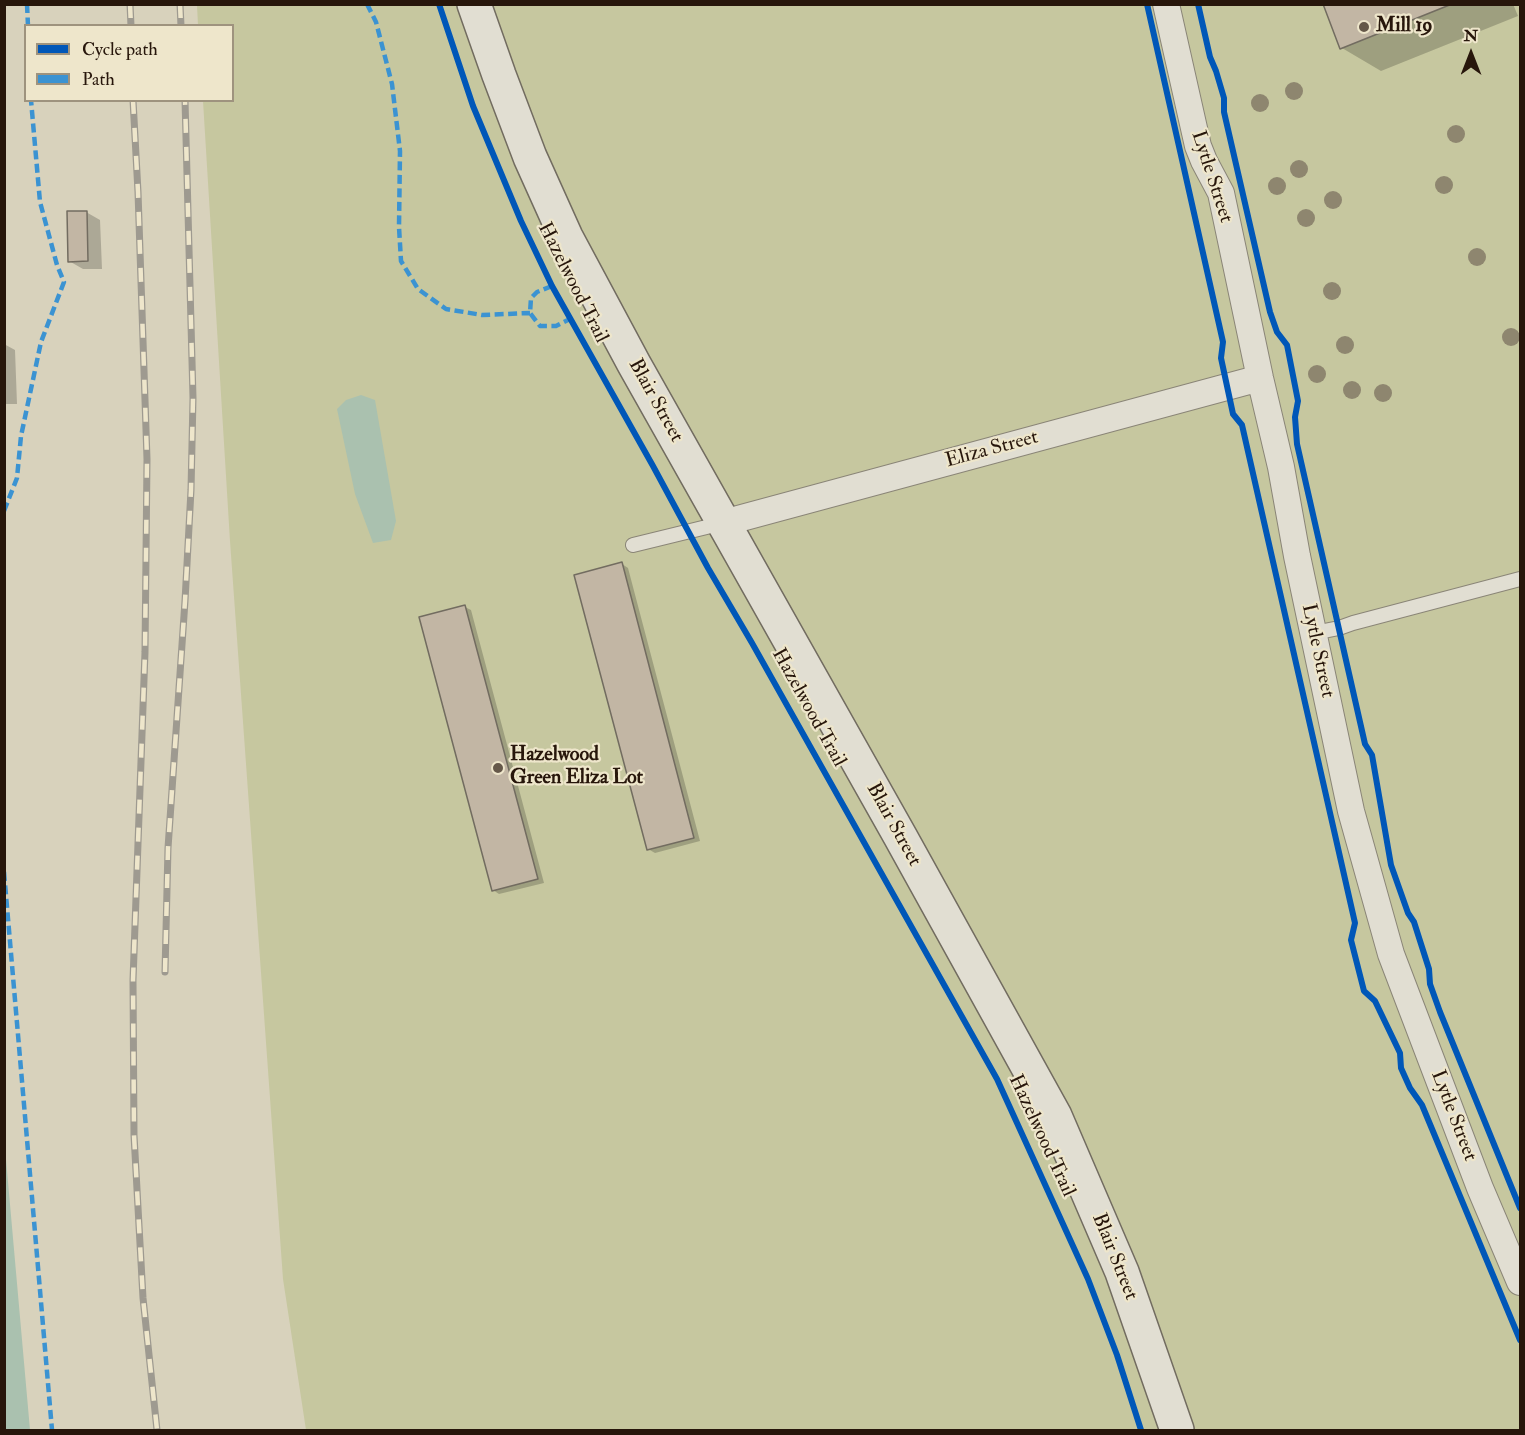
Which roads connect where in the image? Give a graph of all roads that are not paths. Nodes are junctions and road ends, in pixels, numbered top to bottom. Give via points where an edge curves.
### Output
1 (474, 4) edge
2 (1166, 4) edge
3 (1260, 378) junction
4 (723, 523) junction
5 (633, 545) dead end
6 (1521, 579) edge
7 (1314, 633) junction
8 (1521, 1282) edge
9 (1177, 1431) edge

1 - 4 street, Blair Street via 530,157 566,237
2 - 3 street, Lytle Street via 1198,146 1221,193
3 - 4 street, Eliza Street
3 - 7 street, Lytle Street
4 - 5 lane
4 - 9 street, Blair Street via 1054,1116 1122,1272
6 - 7 lane
7 - 8 street, Lytle Street via 1351,811 1391,954 1480,1188

